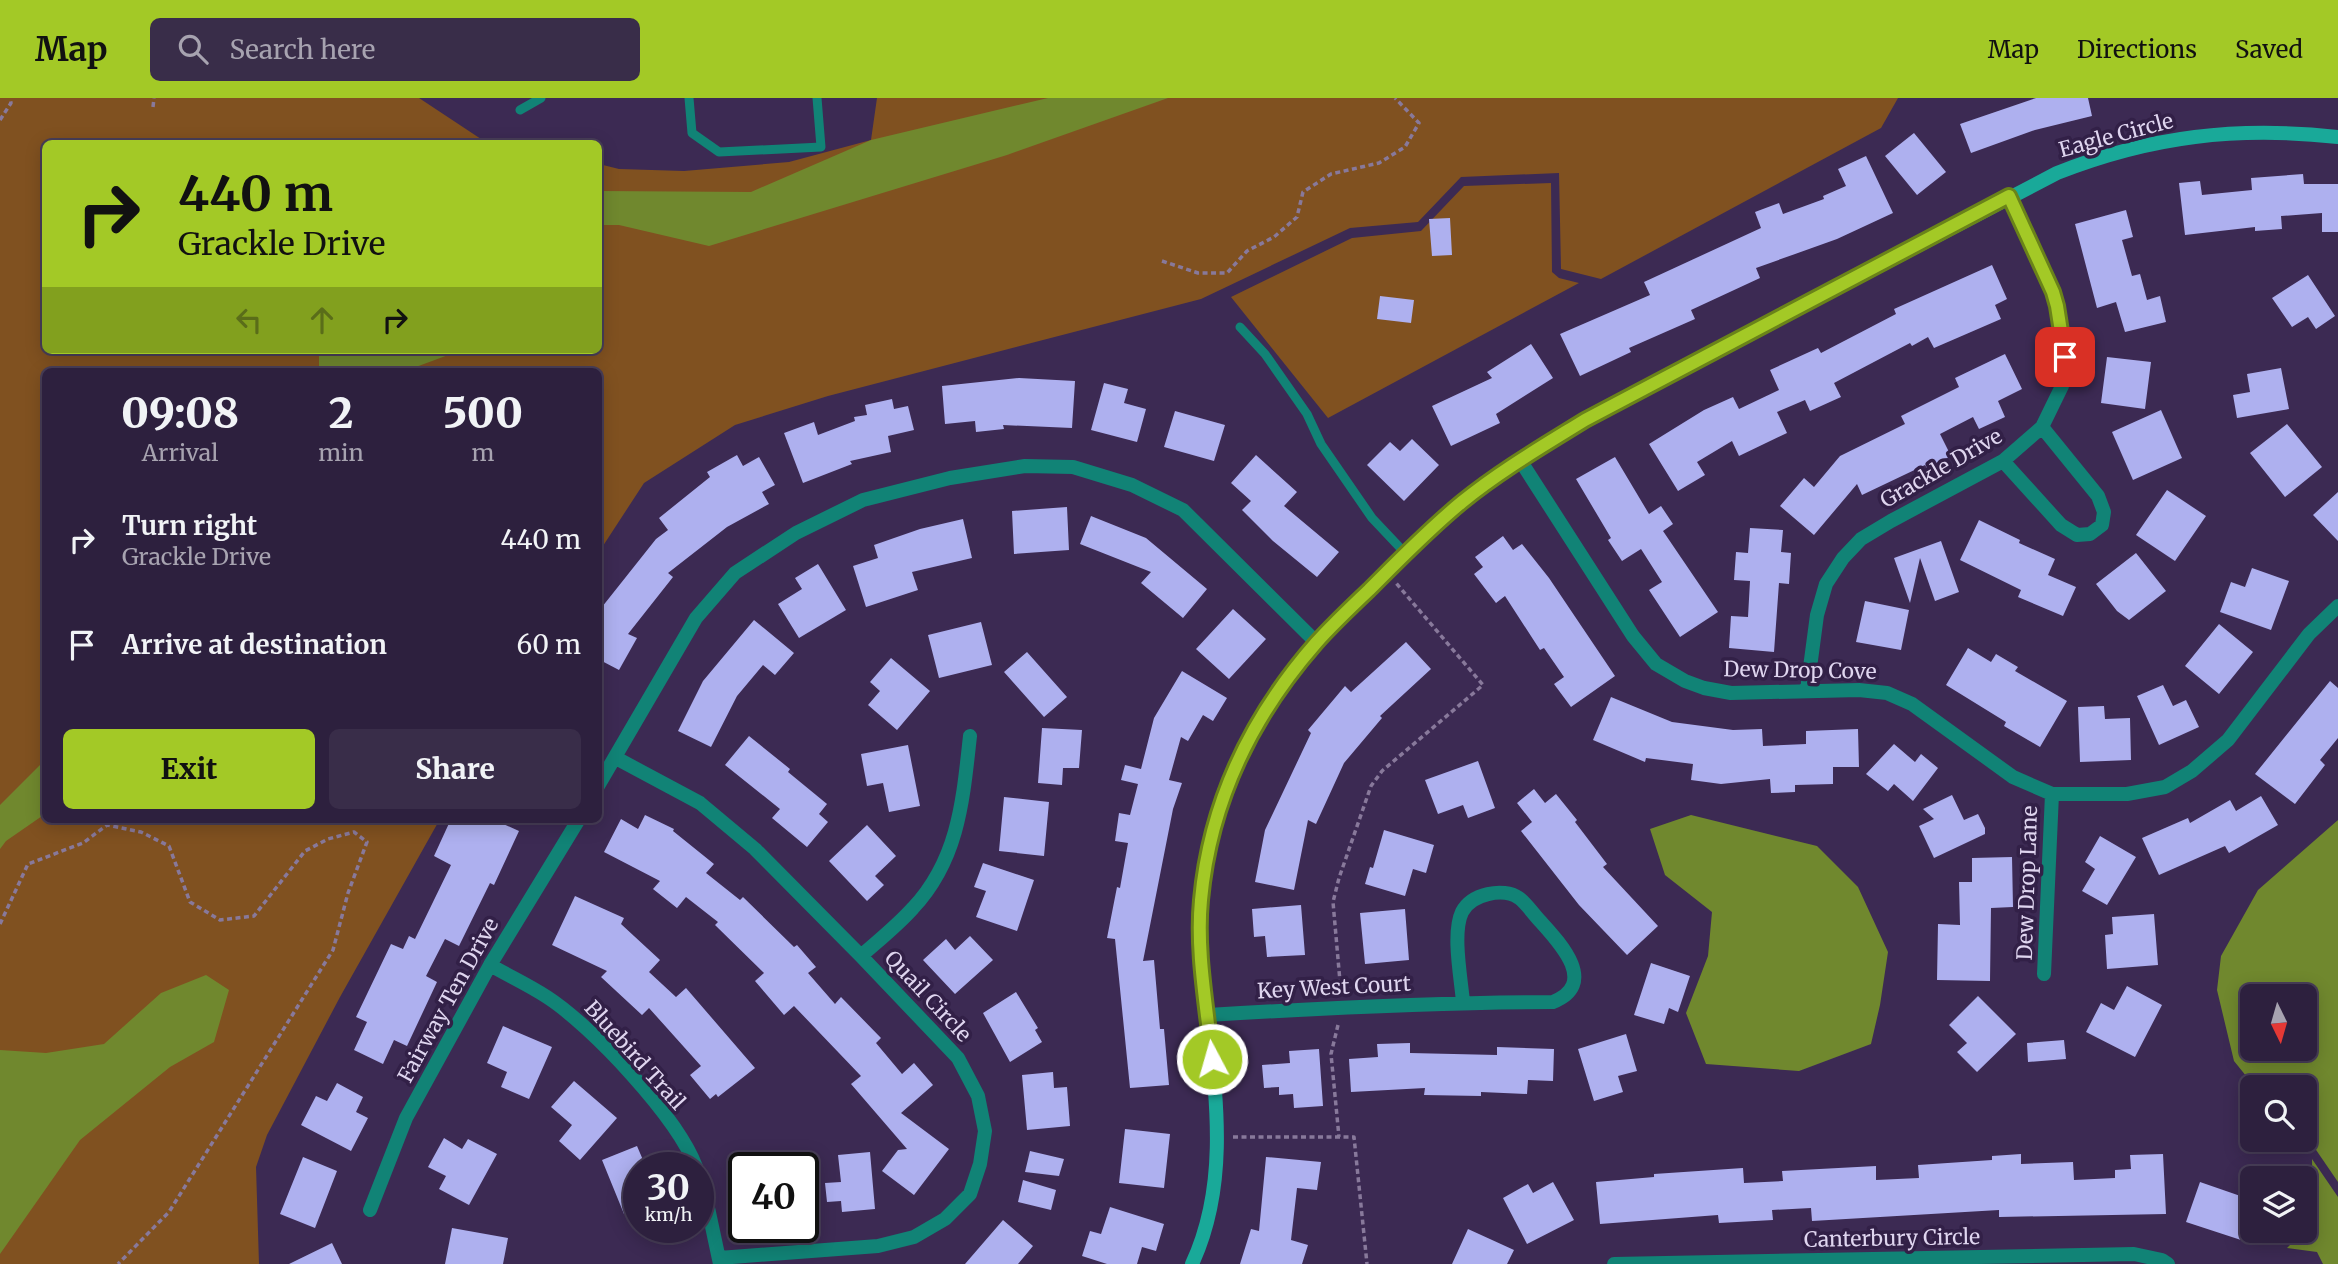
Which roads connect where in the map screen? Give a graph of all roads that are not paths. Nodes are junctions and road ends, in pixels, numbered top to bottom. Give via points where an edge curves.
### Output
1 (541, 98) edge
2 (817, 98) edge
3 (690, 99) edge
4 (520, 110) dead end
5 (2338, 137) edge
6 (2009, 196) junction
7 (1240, 327) dead end
8 (2042, 427) junction
9 (1520, 460) junction
10 (2003, 461) junction
11 (1406, 555) junction
12 (2338, 607) edge
13 (1317, 642) junction
14 (1807, 690) junction
15 (971, 736) dead end
16 (616, 758) junction
17 (602, 780) edge
18 (2052, 794) junction
19 (577, 823) edge
20 (862, 956) junction
21 (490, 965) junction
22 (2044, 974) dead end
23 (1463, 1002) junction
24 (1208, 1014) junction
25 (690, 1152) edge
26 (370, 1210) dead end
27 (714, 1240) edge
28 (719, 1261) edge
29 (1192, 1264) edge
30 (1614, 1264) edge
31 (2168, 1264) edge

1 - 4 lane
2 - 3 lane via 821,147 719,152 692,133
5 - 6 street, Eagle Circle via 2246,132 2175,139 2093,159
6 - 8 street, Grackle Drive via 2048,278 2062,333 2062,386
6 - 9 street, Eagle Circle via 1585,420
7 - 11 lane via 1307,414 1372,518
8 - 10 street, Grackle Drive
8 - 10 street via 2098,495 2104,512 2102,525 2090,534 2077,535 2062,525
9 - 11 street, Eagle Circle via 1461,503
9 - 14 street, Dew Drop Cove via 1633,636 1656,664 1685,681 1717,690
10 - 14 street, Grackle Drive via 1861,539 1843,558 1823,595
11 - 13 street, Eagle Circle
12 - 18 street, Dew Drop Cove via 2309,634 2228,740 2192,771 2165,787 2127,794
13 - 16 street via 1183,510 1132,485 1073,467 1025,466 950,478 863,500 796,533 735,573 696,618
13 - 24 street, Eagle Circle via 1252,730 1219,810 1201,901
14 - 18 street, Dew Drop Cove via 1886,693 1912,704 2013,777
15 - 20 street via 960,816 943,865 914,907
16 - 17 street
16 - 20 street, Quail Circle via 700,803 755,849
18 - 22 street, Dew Drop Lane
19 - 21 street, Fairway Ten Drive
20 - 28 street, Quail Circle via 958,1058 978,1096 985,1131 970,1194 945,1219 914,1237 878,1246
21 - 25 street, Bluebird Trail via 547,996 582,1023 652,1100
21 - 26 street, Fairway Ten Drive via 406,1118
23 - 23 street, Key West Court via 1553,1002 1566,997 1575,983 1573,966 1562,945 1518,897 1495,893 1476,897 1463,910 1458,929
23 - 24 street, Key West Court
24 - 29 street, Eagle Circle via 1216,1103 1216,1177
27 - 28 street
30 - 31 street, Canterbury Circle via 2134,1254

